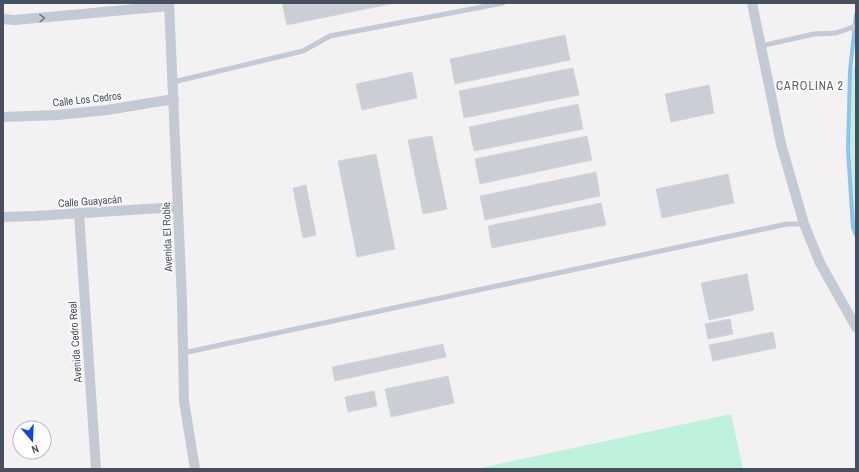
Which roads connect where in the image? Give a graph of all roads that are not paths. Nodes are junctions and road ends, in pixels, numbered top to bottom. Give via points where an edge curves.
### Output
1 (503, 3) edge
2 (752, 3) edge
3 (169, 4) edge
4 (3, 19) edge
5 (856, 26) edge
6 (761, 46) junction
7 (173, 82) junction
8 (174, 99) junction
9 (3, 117) edge
10 (178, 207) junction
11 (79, 213) junction
12 (3, 217) edge
13 (804, 224) junction
14 (856, 327) edge
15 (183, 353) junction
16 (96, 469) edge
17 (195, 469) edge

1 - 7 lane via 330,36 303,51
2 - 6 street
4 -> 3 street via 60,16
3 - 7 street, Avenida El Roble
5 - 6 lane via 836,33 814,34
6 - 13 street via 781,144
7 - 8 street, Avenida El Roble
8 - 9 street, Calle Los Cedros via 107,110
8 - 10 street, Avenida El Roble
10 - 11 street, Calle Guayacán
10 - 15 street, Avenida El Roble
11 - 12 street, Calle Guayacán
11 - 16 street, Avenida Cedro Real
13 - 14 street via 820,263
13 - 15 lane via 787,224
15 - 17 street, Avenida El Roble via 184,401

